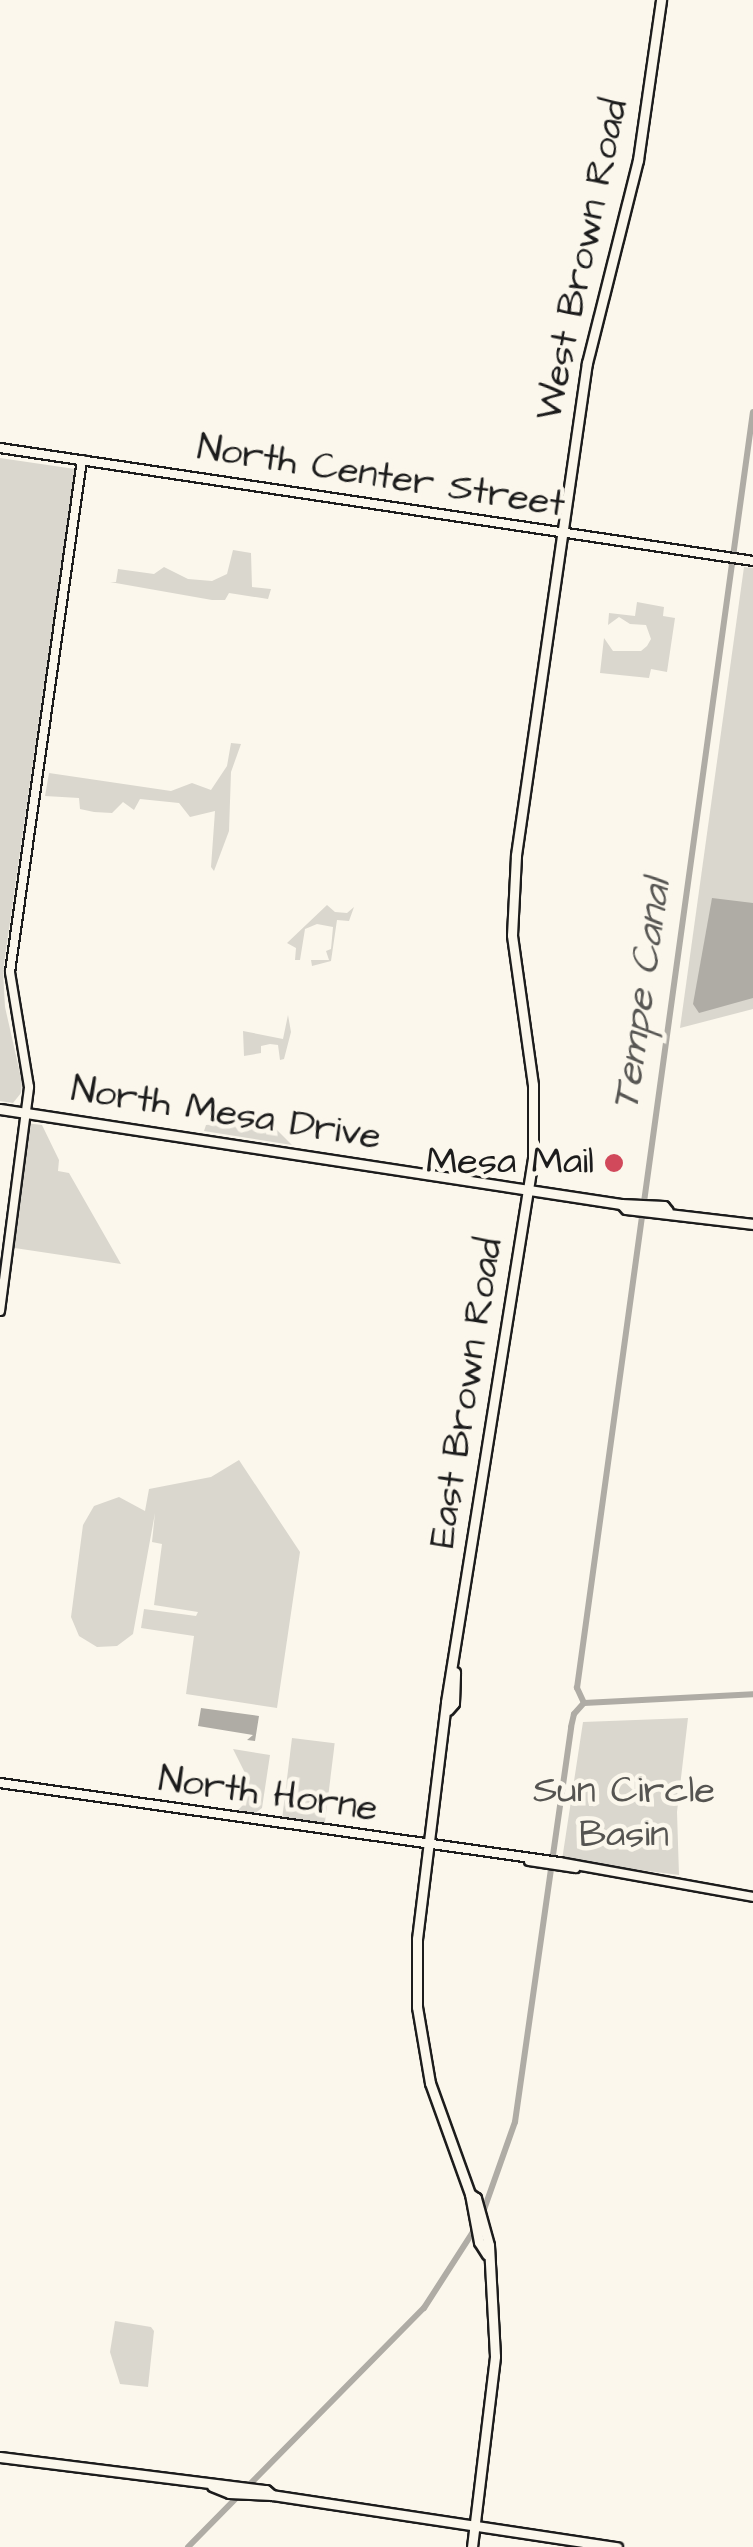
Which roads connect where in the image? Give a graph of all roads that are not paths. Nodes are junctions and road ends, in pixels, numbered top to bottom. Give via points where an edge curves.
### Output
1 (662, 0) edge
2 (0, 448) edge
3 (82, 460) junction
4 (563, 532) junction
5 (753, 560) edge
6 (0, 1109) edge
7 (26, 1113) junction
8 (529, 1190) junction
9 (753, 1224) edge
10 (0, 1311) edge
11 (0, 1783) edge
12 (429, 1846) junction
13 (753, 1896) edge
14 (475, 2211) junction
15 (487, 2255) junction
16 (0, 2456) edge
17 (475, 2524) junction
18 (472, 2547) edge
19 (617, 2547) edge

1 - 4 main road, West Brown Road via 638,160 593,331
2 - 3 street, North Center Street
3 - 4 street, North Center Street
3 - 7 street via 10,972 29,1069
4 - 5 street, North Center Street
4 - 8 main road, East Brown Road via 511,910 533,1088
6 - 7 main road, North Mesa Drive
7 - 8 main road, North Mesa Drive
7 - 10 street
8 - 9 main road, North Mesa Drive
8 - 12 main road, East Brown Road
11 - 12 street, North Horne
12 - 13 street, North Horne
12 - 14 main road, East Brown Road via 417,1939 420,2032 434,2097
14 - 15 main road, East Brown Road
14 - 15 main road, East Brown Road
15 - 17 main road, East Brown Road via 495,2356
16 - 17 main road
17 - 18 main road, East Brown Road
17 - 19 main road

